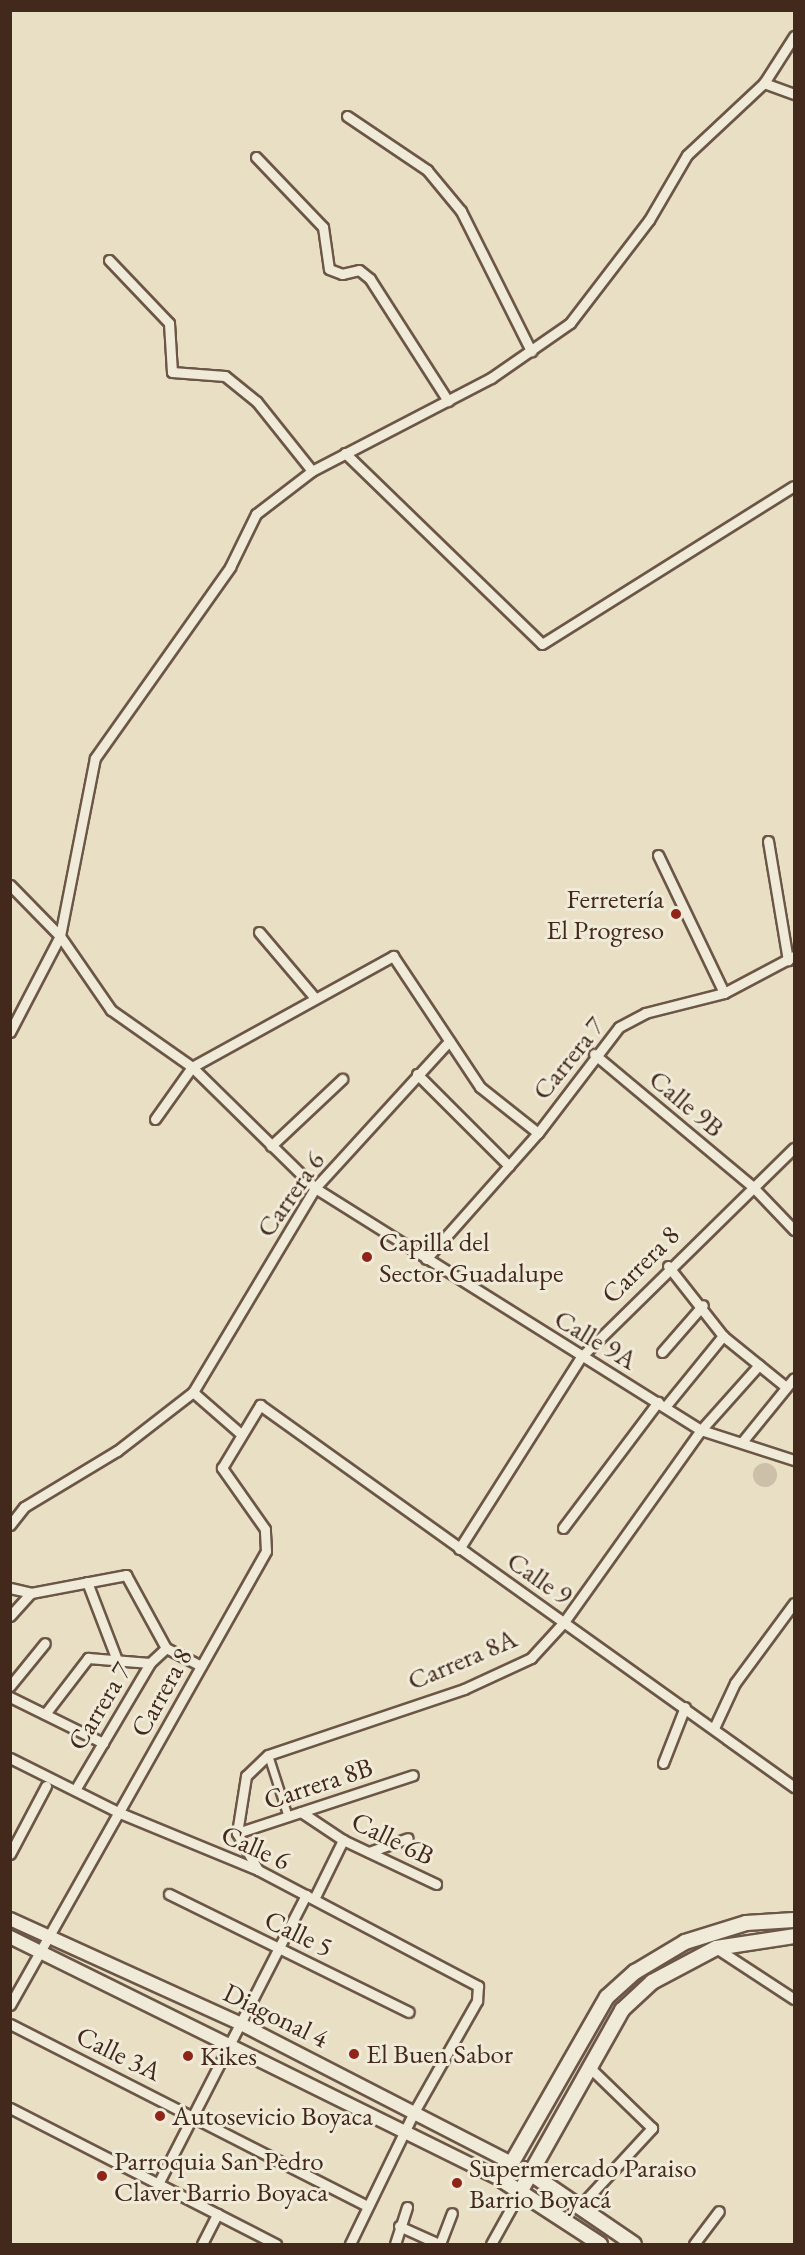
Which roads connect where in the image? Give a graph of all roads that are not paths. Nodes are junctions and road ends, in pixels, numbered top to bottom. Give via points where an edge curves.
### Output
1 (795, 36) edge
2 (764, 83) junction
3 (795, 94) edge
4 (347, 116) dead end
5 (256, 157) dead end
6 (109, 260) dead end
7 (531, 351) junction
8 (448, 401) junction
9 (345, 453) junction
10 (312, 471) junction
11 (795, 486) edge
12 (768, 841) dead end
13 (658, 855) dead end
14 (10, 885) edge
15 (259, 932) dead end
16 (60, 936) junction
17 (791, 958) edge
18 (724, 993) junction
19 (315, 998) junction
20 (10, 1032) edge
21 (449, 1041) junction
22 (594, 1054) junction
23 (192, 1067) junction
24 (417, 1074) junction
25 (342, 1078) dead end
26 (156, 1119) dead end
27 (538, 1133) junction
28 (271, 1146) junction
29 (795, 1148) edge
30 (509, 1166) junction
31 (752, 1186) junction
32 (315, 1188) junction
33 (795, 1230) edge
34 (426, 1259) junction
35 (668, 1266) junction
36 (704, 1305) junction
37 (723, 1336) junction
38 (662, 1352) dead end
39 (581, 1357) junction
40 (759, 1365) junction
41 (795, 1378) edge
42 (786, 1387) junction
43 (194, 1392) junction
44 (662, 1404) junction
45 (260, 1405) joint
46 (701, 1430) junction
47 (241, 1434) junction
48 (742, 1442) junction
49 (795, 1460) edge
50 (10, 1525) edge
51 (563, 1528) dead end
52 (459, 1550) junction
53 (87, 1582) junction
54 (10, 1588) edge
55 (31, 1593) junction
56 (795, 1603) edge
57 (10, 1616) edge
58 (564, 1622) junction
59 (45, 1643) dead end
60 (166, 1648) junction
61 (117, 1660) junction
62 (150, 1663) junction
63 (201, 1666) junction
64 (10, 1686) edge
65 (10, 1697) edge
66 (685, 1707) junction
67 (45, 1714) junction
68 (714, 1728) junction
69 (103, 1743) junction
70 (268, 1755) junction
71 (10, 1758) edge
72 (663, 1763) dead end
73 (413, 1775) dead end
74 (46, 1786) dead end
75 (795, 1787) edge
76 (75, 1790) junction
77 (301, 1812) junction
78 (120, 1813) junction
79 (288, 1817) junction
80 (237, 1833) junction
81 (408, 1838) dead end
82 (343, 1840) junction
83 (369, 1852) junction
84 (10, 1854) edge
85 (258, 1870) junction
86 (436, 1884) dead end
87 (168, 1894) dead end
88 (310, 1897) junction
89 (10, 1919) edge
90 (795, 1920) edge
91 (52, 1934) junction
92 (795, 1936) edge
93 (10, 1937) edge
94 (278, 1948) junction
95 (716, 1948) junction
96 (43, 1949) junction
97 (795, 1999) edge
98 (10, 2005) edge
99 (409, 2012) dead end
100 (10, 2024) edge
101 (241, 2024) junction
102 (231, 2046) junction
103 (588, 2066) junction
104 (10, 2108) edge
105 (414, 2112) junction
106 (193, 2115) junction
107 (406, 2128) junction
108 (512, 2163) junction
109 (530, 2172) junction
110 (502, 2180) junction
111 (158, 2184) junction
112 (520, 2192) junction
113 (581, 2205) junction
114 (367, 2206) junction
115 (407, 2207) dead end
116 (719, 2211) dead end
117 (452, 2213) dead end
118 (217, 2214) junction
119 (399, 2226) junction
120 (202, 2244) edge
121 (276, 2244) edge
122 (350, 2244) edge
123 (395, 2244) edge
124 (439, 2244) edge
125 (491, 2244) edge
126 (600, 2244) edge
127 (634, 2244) edge
128 (694, 2244) edge

1 - 2 street
2 - 3 street
2 - 7 street via 687,155 649,220 570,323
4 - 7 street via 427,170 461,211
5 - 8 street via 323,227 329,269 342,274 358,270 370,279
6 - 10 street via 169,323 172,372 225,376 257,402
7 - 8 street
8 - 9 street
9 - 10 street
9 - 11 street via 542,644
10 - 16 street via 256,514 230,567 94,758
12 - 17 street
13 - 18 street
14 - 16 street, Calle 9A
15 - 19 street
16 - 20 street
16 - 23 street, Calle 9A via 111,1010
17 - 18 street, Carrera 7
18 - 22 street, Carrera 7 via 645,1013 619,1027
19 - 21 street via 393,956
19 - 23 street
21 - 24 street, Carrera 6
21 - 27 street via 480,1087
22 - 27 street, Carrera 7
22 - 31 street, Calle 9B
23 - 26 street
23 - 28 street, Calle 9A
24 - 30 street
24 - 32 street, Carrera 6
25 - 28 street
27 - 30 street, Carrera 7
28 - 32 street, Calle 9A
29 - 31 street, Carrera 8
30 - 34 street, Carrera 7
31 - 33 street, Calle 9B
31 - 35 street, Carrera 8
32 - 34 street, Calle 9A
32 - 43 street, Carrera 6
34 - 39 street, Calle 9A
35 - 36 street
35 - 39 street, Carrera 8
36 - 37 street
36 - 38 street
37 - 40 street
37 - 44 street
39 - 44 street, Calle 9A
39 - 52 street, Carrera 8
40 - 42 street
40 - 46 street, Carrera 8A
41 - 42 street
42 - 48 street
43 - 47 street
43 - 50 street via 117,1451 24,1507
44 - 46 street, Calle 9A
44 - 51 street
45 - 47 street, Carrera 8
45 - 52 street, Calle 9
46 - 48 street, Calle 9A
46 - 58 street, Carrera 8A
47 - 63 street, Carrera 8 via 222,1468 265,1529 266,1551
48 - 49 street, Calle 9A
52 - 58 street, Calle 9
53 - 55 street
53 - 60 street via 122,1576
53 - 61 street
54 - 55 street
55 - 57 street
56 - 68 street via 735,1683
58 - 66 street, Calle 9
58 - 70 street, Carrera 8A via 531,1658 464,1689
59 - 64 street
60 - 62 street, Carrera 7
60 - 63 street
61 - 62 street
61 - 67 street via 88,1658
62 - 69 street, Carrera 7
63 - 78 street, Carrera 8
65 - 67 street
66 - 68 street, Calle 9
66 - 72 street
67 - 69 street
68 - 75 street, Calle 9
69 - 76 street, Carrera 7
70 - 79 street
70 - 80 street, Carrera 8A via 246,1776
71 - 76 street, Calle 6
73 - 77 street, Carrera 8B
74 - 84 street
76 - 78 street, Calle 6
77 - 79 street, Carrera 8B
77 - 82 street, Calle 6B
78 - 85 street, Calle 6
78 - 91 street, Carrera 8
79 - 80 street, Carrera 8B
80 - 85 street
81 - 83 street
82 - 83 street, Calle 6B
82 - 88 street
83 - 86 street, Calle 6B
85 - 88 street, Calle 6
87 - 94 street, Calle 5
88 - 94 street
88 - 105 street, Calle 6 via 478,1986 477,2001
89 - 91 street, Diagonal 4
90 - 108 main road via 746,1923 685,1942 635,1972 608,1997
91 - 96 street, Carrera 8
91 - 101 street, Diagonal 4
92 - 95 main road
93 - 96 street, Diagonal 4
94 - 99 street, Calle 5
94 - 101 street
95 - 97 street
95 - 103 main road via 680,1964 630,2003
96 - 98 street, Carrera 8
96 - 102 street, Diagonal 4
100 - 106 street, Calle 3A
101 - 102 street
101 - 105 street, Diagonal 4
102 - 106 street
102 - 107 street, Diagonal 4
103 - 109 main road
103 - 113 street via 652,2128
104 - 111 street
105 - 107 street
105 - 108 street, Diagonal 4
106 - 111 street
106 - 114 street, Calle 3A
107 - 110 street, Diagonal 4
107 - 114 street
108 - 109 main road, Diagonal 4
108 - 110 main road
109 - 112 main road
109 - 113 main road, Diagonal 4
110 - 112 main road, Diagonal 4
111 - 118 street
112 - 125 street
112 - 126 main road, Diagonal 4
113 - 127 main road, Diagonal 4
114 - 122 street
115 - 119 street
116 - 128 street
117 - 124 street
118 - 120 street
118 - 121 street
119 - 123 street
119 - 124 street

